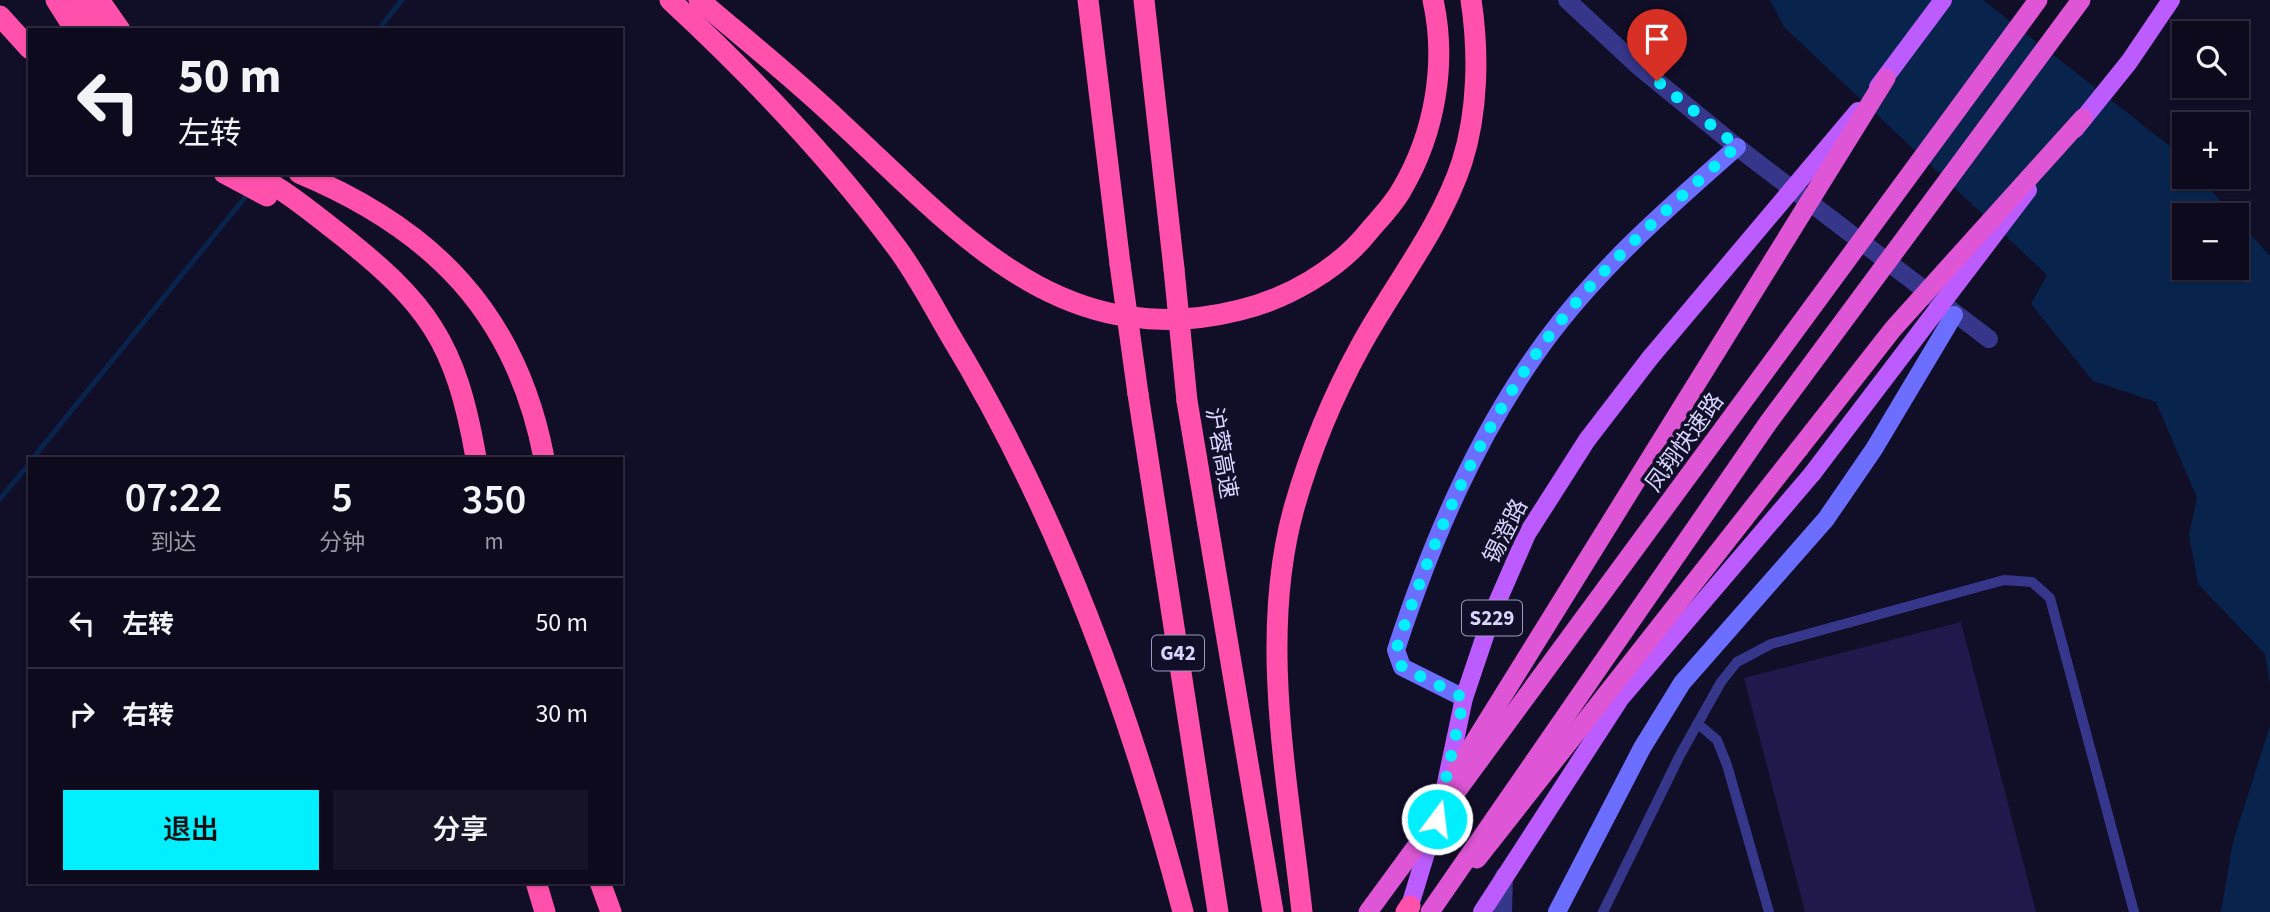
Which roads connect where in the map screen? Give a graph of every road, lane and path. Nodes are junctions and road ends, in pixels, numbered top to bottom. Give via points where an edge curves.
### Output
1 (56, 0) edge
2 (79, 0) edge
3 (99, 0) edge
4 (670, 0) edge
5 (699, 0) edge
6 (1088, 0) edge
7 (1144, 0) edge
8 (1433, 0) edge
9 (1471, 0) edge
10 (1567, 0) edge
11 (1942, 0) edge
12 (2038, 0) edge
13 (2081, 0) edge
14 (2171, 0) edge
15 (0, 16) edge
16 (74, 28) edge
17 (98, 28) edge
18 (119, 28) edge
19 (28, 47) edge
20 (1886, 78) junction
21 (2083, 118) junction
22 (1737, 146) junction
23 (228, 175) edge
24 (257, 175) edge
25 (317, 178) edge
26 (351, 243) junction
27 (1954, 315) junction
28 (1989, 339) dead end
29 (476, 457) edge
30 (544, 457) edge
31 (1464, 698) junction
32 (1698, 724) junction
33 (1504, 876) junction
34 (601, 884) edge
35 (536, 885) edge
36 (1418, 911) edge
37 (545, 912) edge
38 (555, 912) edge
39 (611, 912) edge
40 (1183, 912) edge
41 (1218, 912) edge
42 (1273, 912) edge
43 (1302, 912) edge
44 (1368, 912) edge
45 (1482, 912) edge
46 (1503, 912) edge
47 (1557, 912) edge
48 (1603, 912) edge
49 (1769, 912) edge
50 (2134, 912) edge

1 - 16 highway
2 - 17 highway
3 - 18 highway
4 - 40 highway via 801,133 898,249 977,379 1048,519 1108,666 1157,814
5 - 8 highway via 838,119 951,227 996,262 1044,291 1097,311 1157,319 1213,317 1268,304 1319,275 1364,238 1401,191 1426,140 1438,82 1438,23
6 - 41 highway, G42, bridge via 1138,394
7 - 42 highway, 沪蓉高速 / G42, bridge via 1187,401
9 - 43 highway via 1476,37 1473,99 1462,162 1437,218 1360,347 1321,425 1294,510 1278,598 1279,687
10 - 22 street via 1637,65
11 - 20 main road, 锡澄路, bridge
12 - 44 highway, 凤翔快速路, bridge
13 - 36 highway, bridge via 1768,423
14 - 21 main road, bridge
15 - 19 highway
20 - 31 main road, 锡澄路 / S229, bridge via 1650,358 1587,440 1527,534 1493,612
20 - 44 highway, bridge
21 - 33 main road, bridge via 1812,474 1620,699
21 - 36 highway, bridge via 1893,328
22 - 27 street
22 - 31 main road via 1661,214 1546,340 1497,416 1451,501 1396,650 1402,667
23 - 26 highway
24 - 26 highway
25 - 30 highway via 400,228 465,283 496,327 521,378
26 - 29 highway via 411,295 432,324 460,384
27 - 28 street
27 - 47 main road via 1826,519 1682,683 1642,748
31 - 36 main road, 锡澄路 / S229
32 - 48 lane
32 - 49 lane via 1717,740 1727,765
32 - 50 lane via 1737,662 1771,643 2004,580 2032,582 2050,598
33 - 45 main road
33 - 46 street
34 - 39 highway
35 - 37 highway
35 - 38 highway

